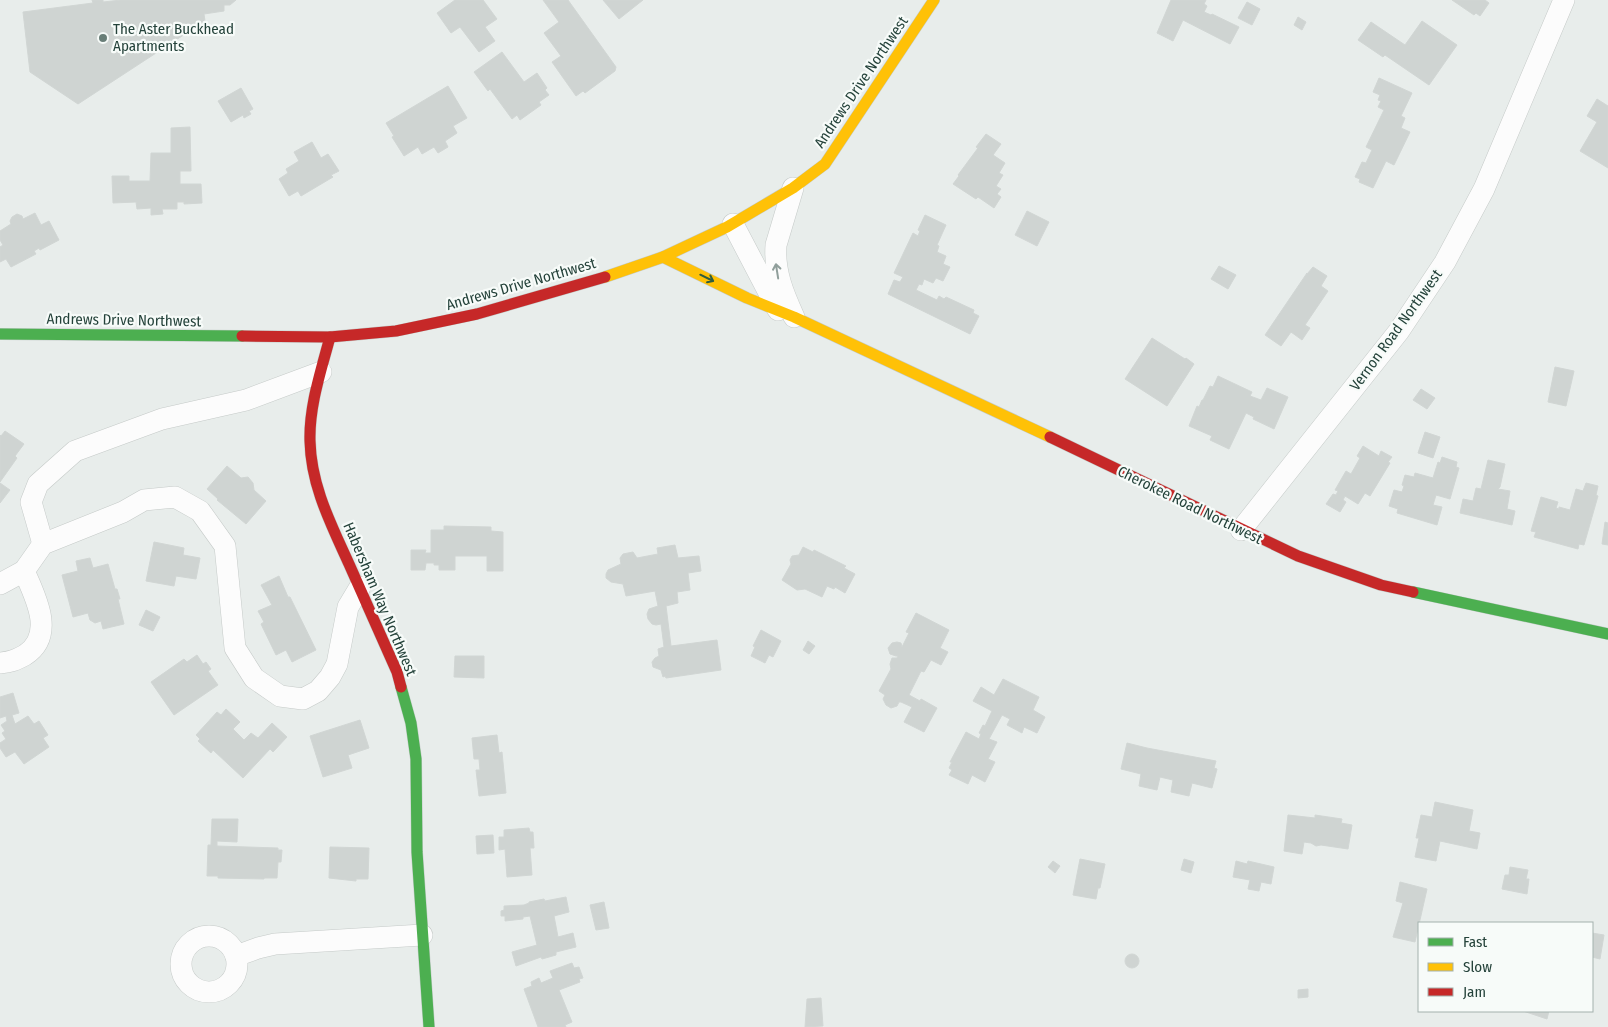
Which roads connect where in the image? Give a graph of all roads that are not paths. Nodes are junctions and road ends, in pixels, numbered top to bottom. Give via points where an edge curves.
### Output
1 (934, 0) edge
2 (1564, 0) edge
3 (793, 188) junction
4 (727, 227) junction
5 (663, 257) junction
6 (778, 310) junction
7 (0, 334) edge
8 (330, 337) junction
9 (321, 372) junction
10 (1241, 530) junction
11 (44, 544) junction
12 (24, 571) junction
13 (0, 584) edge
14 (360, 587) junction
15 (1608, 634) edge
16 (0, 663) edge
17 (422, 935) junction
18 (236, 956) dead end
19 (429, 1027) edge

1 - 3 street, Andrews Drive Northwest via 825,164
2 - 10 street, Vernon Road Northwest via 1484,189 1445,262 1399,331
3 - 4 street, Andrews Drive Northwest
6 -> 3 street via 778,237
4 - 5 street, Andrews Drive Northwest
4 - 6 street
5 -> 6 street, Cherokee Road Northwest
5 - 8 street, Andrews Drive Northwest via 477,314 396,332
6 - 10 street, Cherokee Road Northwest
7 - 8 street, Andrews Drive Northwest
8 - 9 street, Habersham Way Northwest
9 - 11 street via 246,400 162,419 75,451 38,484 31,502
9 - 14 street, Habersham Way Northwest via 312,406 311,458 322,501
10 - 15 street, Cherokee Road Northwest via 1298,556 1381,585
11 - 12 street
11 - 14 street via 123,512 144,500 174,498 200,512 225,546 235,648 254,678 280,696 304,699 318,691 330,677 337,664 348,607
12 - 13 street
12 - 16 street via 37,600 42,629 34,649 14,662
14 - 17 street, Habersham Way Northwest via 397,672 412,722
17 - 18 street via 274,944
17 - 19 street, Habersham Way Northwest

